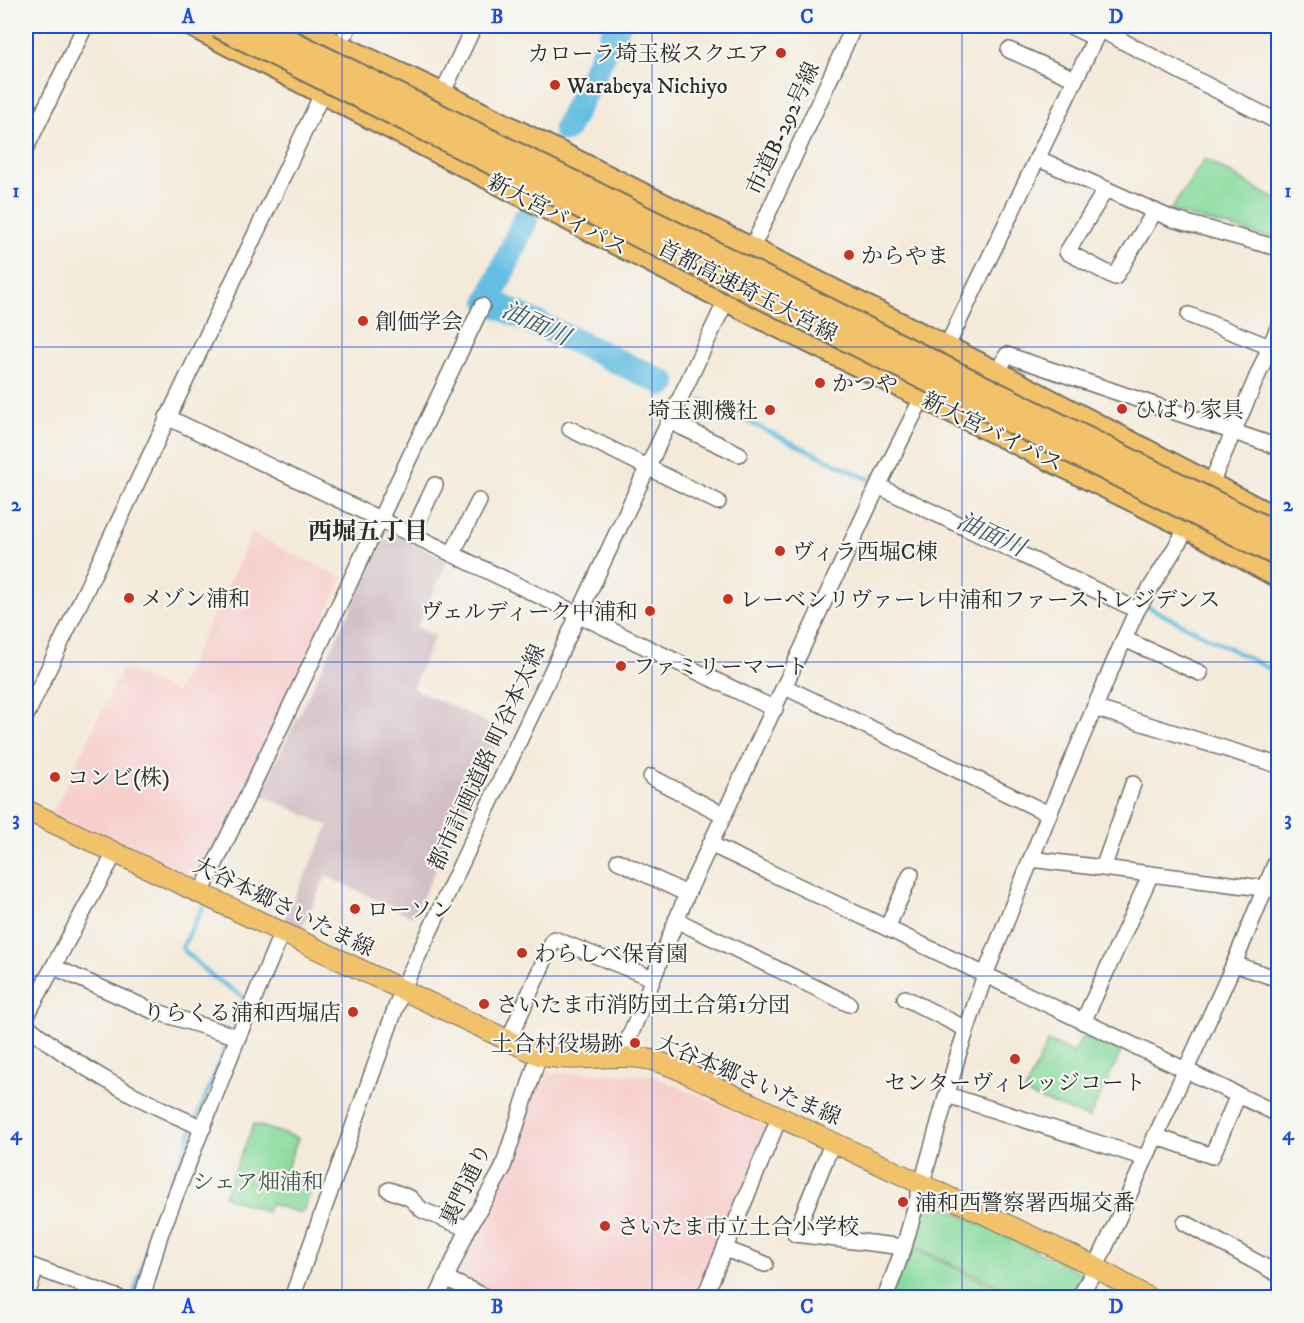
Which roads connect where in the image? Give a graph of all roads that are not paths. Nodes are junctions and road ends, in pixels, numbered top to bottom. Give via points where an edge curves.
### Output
1 (85, 26) edge
2 (193, 26) edge
3 (218, 26) edge
4 (260, 26) edge
5 (296, 26) edge
6 (474, 26) edge
7 (854, 26) edge
8 (1070, 26) edge
9 (1098, 31) edge
10 (1009, 50) dead end
11 (1075, 79) junction
12 (323, 92) junction
13 (442, 94) junction
14 (1278, 122) edge
15 (30, 128) edge
16 (417, 143) junction
17 (26, 148) edge
18 (1037, 158) junction
19 (578, 163) junction
20 (1106, 189) junction
21 (1155, 211) junction
22 (1278, 248) edge
23 (751, 249) junction
24 (740, 273) junction
25 (726, 300) junction
26 (482, 306) dead end
27 (1189, 315) dead end
28 (1278, 328) edge
29 (946, 348) junction
30 (1270, 348) junction
31 (862, 366) junction
32 (998, 373) junction
33 (923, 396) junction
34 (167, 417) junction
35 (669, 421) junction
36 (570, 429) dead end
37 (1231, 432) junction
38 (1278, 447) edge
39 (739, 454) dead end
40 (647, 467) junction
41 (435, 485) dead end
42 (878, 485) junction
43 (1210, 486) junction
44 (479, 501) dead end
45 (718, 502) dead end
46 (379, 519) junction
47 (1278, 520) edge
48 (1188, 527) junction
49 (412, 534) junction
50 (1278, 534) edge
51 (452, 554) junction
52 (1278, 555) edge
53 (1278, 576) edge
54 (1140, 606) junction
55 (579, 613) junction
56 (1124, 639) junction
57 (1200, 674) dead end
58 (785, 687) junction
59 (1094, 708) junction
60 (775, 709) junction
61 (26, 716) edge
62 (1278, 765) edge
63 (651, 777) dead end
64 (1133, 784) dead end
65 (26, 810) edge
66 (1049, 813) junction
67 (724, 814) junction
68 (710, 844) junction
69 (115, 853) junction
70 (1278, 857) edge
71 (1031, 859) junction
72 (618, 861) dead end
73 (1103, 868) junction
74 (911, 874) dead end
75 (1151, 874) junction
76 (1273, 889) edge
77 (201, 893) junction
78 (687, 894) junction
79 (676, 920) junction
80 (887, 928) junction
81 (282, 932) junction
82 (1234, 964) junction
83 (54, 967) junction
84 (985, 975) junction
85 (652, 978) junction
86 (1278, 979) edge
87 (402, 990) junction
88 (905, 998) dead end
89 (849, 1004) dead end
90 (26, 1017) edge
91 (1083, 1022) junction
92 (26, 1025) edge
93 (966, 1029) junction
94 (234, 1035) junction
95 (508, 1041) junction
96 (539, 1055) junction
97 (621, 1058) junction
98 (1185, 1070) junction
99 (947, 1095) junction
100 (1238, 1095) junction
101 (1278, 1114) edge
102 (780, 1116) junction
103 (198, 1125) junction
104 (1155, 1136) junction
105 (833, 1141) junction
106 (1146, 1158) junction
107 (923, 1184) junction
108 (389, 1190) dead end
109 (1185, 1223) dead end
110 (468, 1229) junction
111 (904, 1247) junction
112 (725, 1249) junction
113 (765, 1264) dead end
114 (31, 1266) edge
115 (1096, 1267) junction
116 (1278, 1274) edge
117 (445, 1278) junction
118 (26, 1298) edge
119 (119, 1298) edge
120 (142, 1298) edge
121 (292, 1298) edge
122 (436, 1298) edge
123 (488, 1298) edge
124 (704, 1298) edge
125 (885, 1298) edge
126 (1079, 1298) edge
127 (1149, 1298) edge

1 - 15 street
2 - 12 highway, 新大宮バイパス
3 - 52 highway, 首都高速埼玉大宮線, bridge
4 - 50 highway, 首都高速埼玉大宮線, bridge
5 - 13 highway
6 - 13 street
7 - 23 street, 市道B-292号線
8 - 9 street
9 - 11 street
9 - 14 street
10 - 11 street
11 - 18 street
12 - 16 highway, 新大宮バイパス
12 - 34 street
13 - 16 highway
13 - 19 highway
15 - 17 street
16 - 25 highway, 新大宮バイパス
18 - 20 street
18 - 29 street
19 - 23 highway
19 - 24 highway via 648,225
20 - 21 street
20 - 21 street via 1067,252 1115,277
21 - 22 street
23 - 24 street, 都市計画道路 町谷本太線
23 - 29 highway
24 - 25 street, 都市計画道路 町谷本太線
24 - 31 highway via 789,297 835,345
25 - 31 highway, 新大宮バイパス
25 - 35 street, 都市計画道路 町谷本太線
26 - 46 street
27 - 30 street
28 - 30 street
29 - 32 highway
30 - 37 street
31 - 33 highway, 新大宮バイパス
32 - 37 street via 1007,356
32 - 43 highway
33 - 42 street
33 - 48 highway, 新大宮バイパス
34 - 46 street
34 - 61 street
35 - 39 street
35 - 40 street, 都市計画道路 町谷本太線
36 - 40 street
37 - 38 street
37 - 43 street
40 - 45 street
40 - 55 street, 都市計画道路 町谷本太線
41 - 49 street
42 - 54 street
42 - 58 street
43 - 47 highway
44 - 51 street
46 - 49 street
46 - 77 street
48 - 53 highway, 新大宮バイパス
48 - 54 street
49 - 51 street
51 - 55 street
54 - 56 street
55 - 60 street
55 - 87 street, 都市計画道路 町谷本太線
56 - 57 street
56 - 59 street
58 - 60 street
58 - 66 street
59 - 62 street
59 - 66 street
60 - 67 street
63 - 67 street
64 - 73 street
65 - 69 main road, 大谷本郷さいたま線
66 - 71 street
67 - 68 street
68 - 78 street
68 - 80 street
69 - 77 main road, 大谷本郷さいたま線
69 - 83 street
70 - 76 street
71 - 73 street
71 - 84 street
72 - 78 street
73 - 75 street
74 - 80 street
75 - 76 street
75 - 91 street
76 - 82 street
77 - 81 main road, 大谷本郷さいたま線
78 - 79 street
79 - 85 street
79 - 89 street
80 - 84 street
81 - 87 main road, 大谷本郷さいたま線
81 - 94 street
82 - 86 street
82 - 98 street
83 - 90 street
83 - 94 street via 151,1010
84 - 91 street
84 - 93 street
85 - 95 street via 554,939
85 - 97 street
87 - 95 main road, 大谷本郷さいたま線
87 - 121 street, 都市計画道路 町谷本太線
88 - 93 street
91 - 98 street
92 - 103 street via 62,1054 126,1092
93 - 99 street
94 - 103 street
95 - 96 main road, 大谷本郷さいたま線
96 - 97 main road, 大谷本郷さいたま線 via 560,1060
96 - 110 street, 裏門通り via 502,1170
97 - 102 main road, 大谷本郷さいたま線 via 656,1061
98 - 100 street
98 - 104 street
99 - 106 street
99 - 107 street
100 - 101 street
100 - 104 street via 1212,1156
102 - 105 main road, 大谷本郷さいたま線
102 - 112 street
103 - 120 street
104 - 106 street
105 - 107 main road, 大谷本郷さいたま線
105 - 111 street via 795,1234
106 - 115 street
107 - 111 street
107 - 115 main road, 大谷本郷さいたま線
108 - 110 street via 410,1198 422,1210
109 - 116 street
110 - 117 street, 裏門通り
111 - 125 street
112 - 113 street
112 - 124 street
114 - 118 street
114 - 119 street
115 - 126 street
115 - 127 main road, 大谷本郷さいたま線
117 - 122 street, 裏門通り
117 - 123 street

